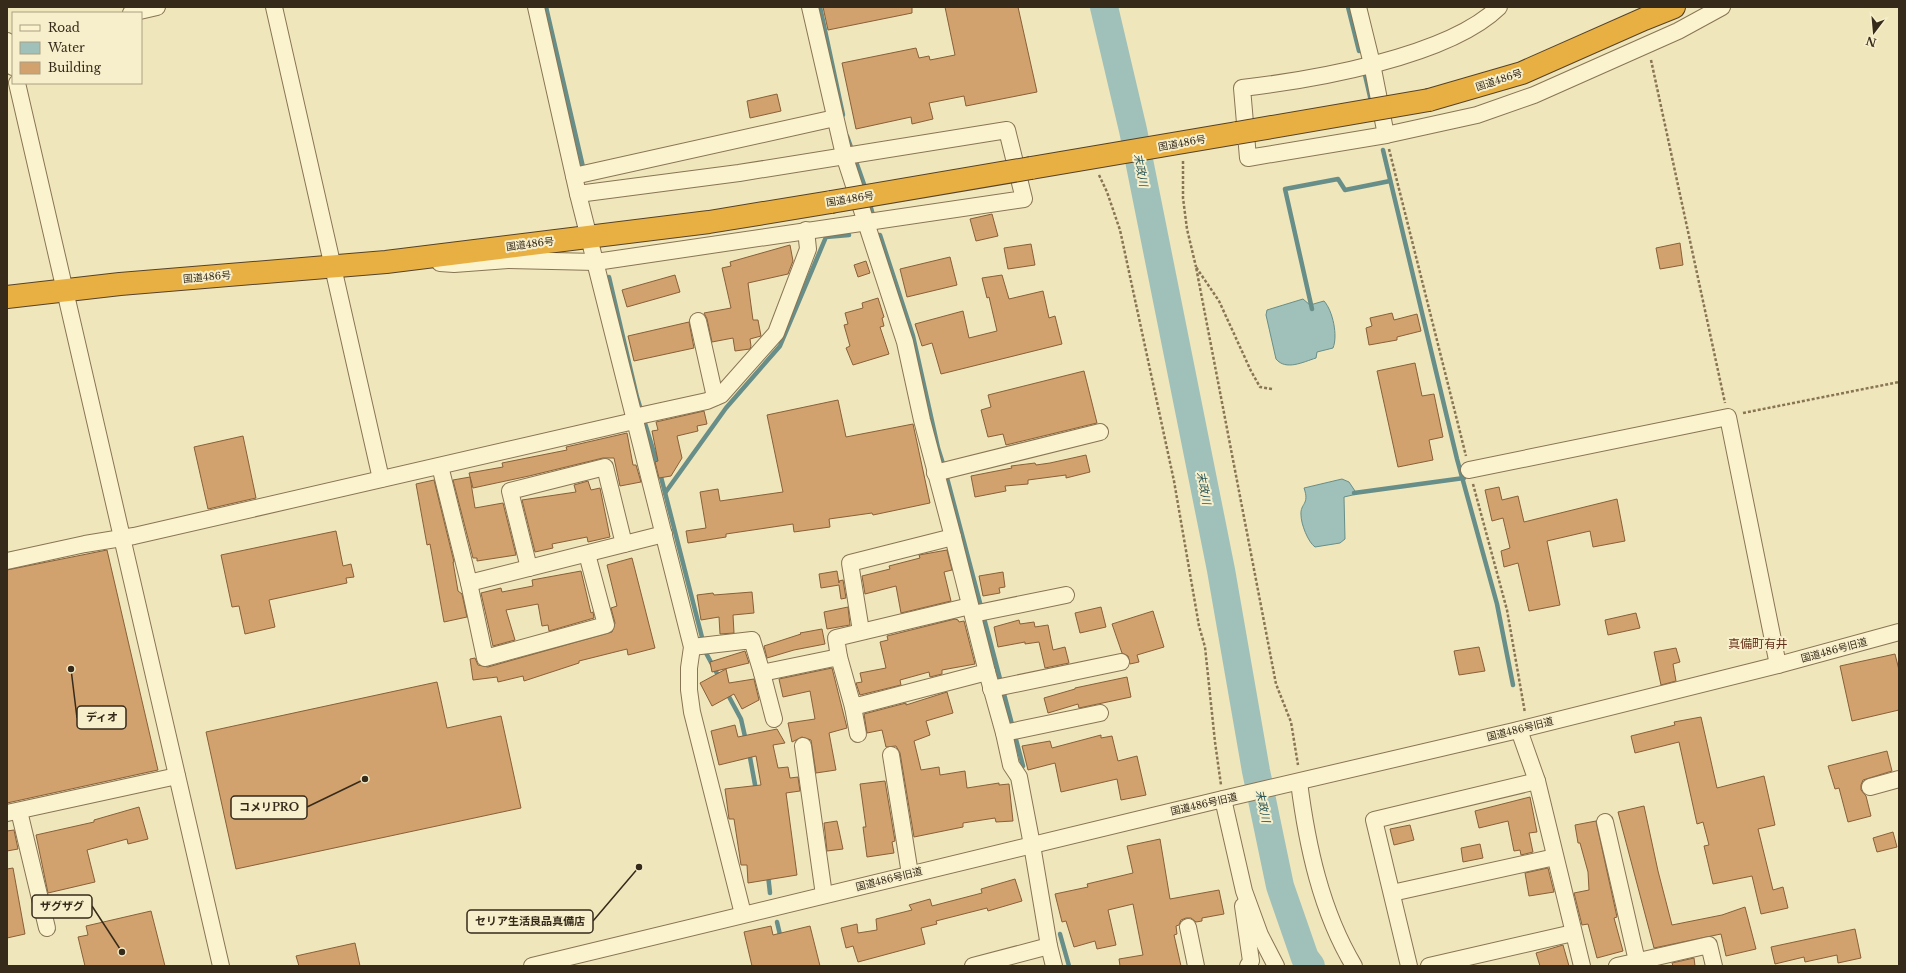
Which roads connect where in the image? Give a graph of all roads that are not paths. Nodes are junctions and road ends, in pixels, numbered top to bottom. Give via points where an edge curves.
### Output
1 (157, 7) edge
2 (274, 7) edge
3 (536, 7) edge
4 (810, 7) edge
5 (1358, 7) edge
6 (1499, 7) edge
7 (1674, 7) edge
8 (1722, 7) edge
9 (135, 12) edge
10 (1643, 13) edge
11 (7, 41) edge
12 (12, 63) edge
13 (1372, 64) junction
14 (17, 84) edge
15 (835, 118) junction
16 (1386, 135) junction
17 (851, 154) junction
18 (574, 176) junction
19 (578, 194) junction
20 (865, 222) junction
21 (806, 230) junction
22 (589, 236) junction
23 (402, 260) junction
24 (596, 262) junction
25 (332, 266) junction
26 (64, 290) junction
27 (7, 297) edge
28 (698, 321) dead end
29 (715, 397) junction
30 (638, 417) junction
31 (1100, 432) dead end
32 (440, 466) junction
33 (1469, 470) road end
34 (942, 472) junction
35 (381, 479) junction
36 (664, 534) junction
37 (953, 537) junction
38 (122, 538) junction
39 (624, 544) junction
40 (587, 554) junction
41 (7, 561) edge
42 (529, 568) junction
43 (469, 583) junction
44 (1066, 595) dead end
45 (977, 611) junction
46 (861, 631) junction
47 (1899, 632) edge
48 (700, 646) junction
49 (839, 657) junction
50 (1121, 662) dead end
51 (1778, 665) junction
52 (987, 672) junction
53 (762, 673) junction
54 (999, 687) junction
55 (853, 707) junction
56 (1100, 713) dead end
57 (774, 719) dead end
58 (1523, 729) junction
59 (1011, 731) junction
60 (858, 734) dead end
61 (803, 746) dead end
62 (891, 755) dead end
63 (177, 776) junction
64 (1899, 779) edge
65 (1537, 781) junction
66 (1299, 782) junction
67 (1870, 787) dead end
68 (1223, 799) junction
69 (13, 812) edge
70 (1605, 822) dead end
71 (1032, 845) junction
72 (1555, 857) junction
73 (910, 874) junction
74 (1244, 891) junction
75 (1392, 893) junction
76 (824, 895) junction
77 (743, 914) junction
78 (1188, 927) dead end
79 (47, 928) dead end
80 (1573, 933) junction
81 (1049, 946) junction
82 (1637, 961) junction
83 (221, 966) edge
84 (532, 966) edge
85 (973, 966) edge
86 (1054, 966) edge
87 (1196, 966) edge
88 (1248, 966) edge
89 (1276, 966) edge
90 (1354, 966) edge
91 (1409, 966) edge
92 (1429, 966) edge
93 (1582, 966) edge
94 (1617, 966) edge
95 (1714, 966) edge

1 - 9 street
2 - 25 street
3 - 18 street
4 - 15 street
5 - 13 street
6 - 13 street via 1463,31 1429,46
7 - 10 highway, 国道486号
8 - 16 street via 1678,31 1527,98 1477,114
10 - 22 highway, 国道486号, bridge via 1522,73 1429,100 1237,133 1173,150 1113,154 709,222
11 - 12 street
13 - 16 street
13 - 16 street via 1286,83 1242,88 1248,158
14 - 26 street
15 - 17 street
15 - 18 street
17 - 19 street via 739,173
17 - 20 street
17 - 20 street via 1007,130 1024,199
18 - 19 street
19 - 22 street
20 - 21 street
20 - 34 street via 905,342
21 - 24 street
21 - 29 street via 808,249 776,333 721,395
22 - 23 highway, 国道486号
22 - 24 street
23 - 24 street via 454,264 508,260
23 - 25 highway, 国道486号
24 - 30 street
25 - 26 highway, 国道486号
25 - 35 street
26 - 27 highway, 国道486号
26 - 38 street
28 - 29 street
29 - 30 street
30 - 32 street
30 - 36 street
31 - 34 street
32 - 35 street
32 - 43 street
33 - 51 street via 1728,417
34 - 37 street
35 - 38 street
36 - 39 street
36 - 48 street
37 - 45 street
37 - 46 street via 850,563
38 - 41 street
38 - 63 street
39 - 40 street
39 - 42 street via 605,467 510,491
40 - 42 street
40 - 43 street via 606,625 485,658
42 - 43 street
44 - 45 street
45 - 46 street
45 - 52 street
46 - 49 street via 836,638
47 - 51 street, 国道486号旧道
48 - 53 street via 752,640
48 - 77 street via 689,668 692,712
49 - 53 street
49 - 55 street
50 - 54 street
51 - 58 street, 国道486号旧道
52 - 54 street
52 - 55 street
53 - 57 street
54 - 59 street
55 - 60 street
56 - 59 street
58 - 65 street
58 - 66 street, 国道486号旧道
59 - 71 street via 1011,765 1019,777
61 - 76 street
62 - 73 street
63 - 69 street
63 - 83 street
64 - 67 street
65 - 72 street
65 - 75 street via 1374,820
66 - 68 street, 国道486号旧道
66 - 90 street via 1316,872 1330,920
68 - 71 street, 国道486号旧道
68 - 74 street
69 - 79 street
70 - 82 street
71 - 73 street, 国道486号旧道
71 - 81 street
72 - 75 street
72 - 80 street
73 - 76 street, 国道486号旧道
74 - 88 street via 1243,913 1251,961
74 - 89 street via 1260,935
75 - 91 street
76 - 77 street, 国道486号旧道
77 - 84 street, 国道486号旧道
78 - 87 street
80 - 92 street
80 - 93 street
81 - 85 street
81 - 86 street
82 - 94 street
82 - 95 street via 1709,945

